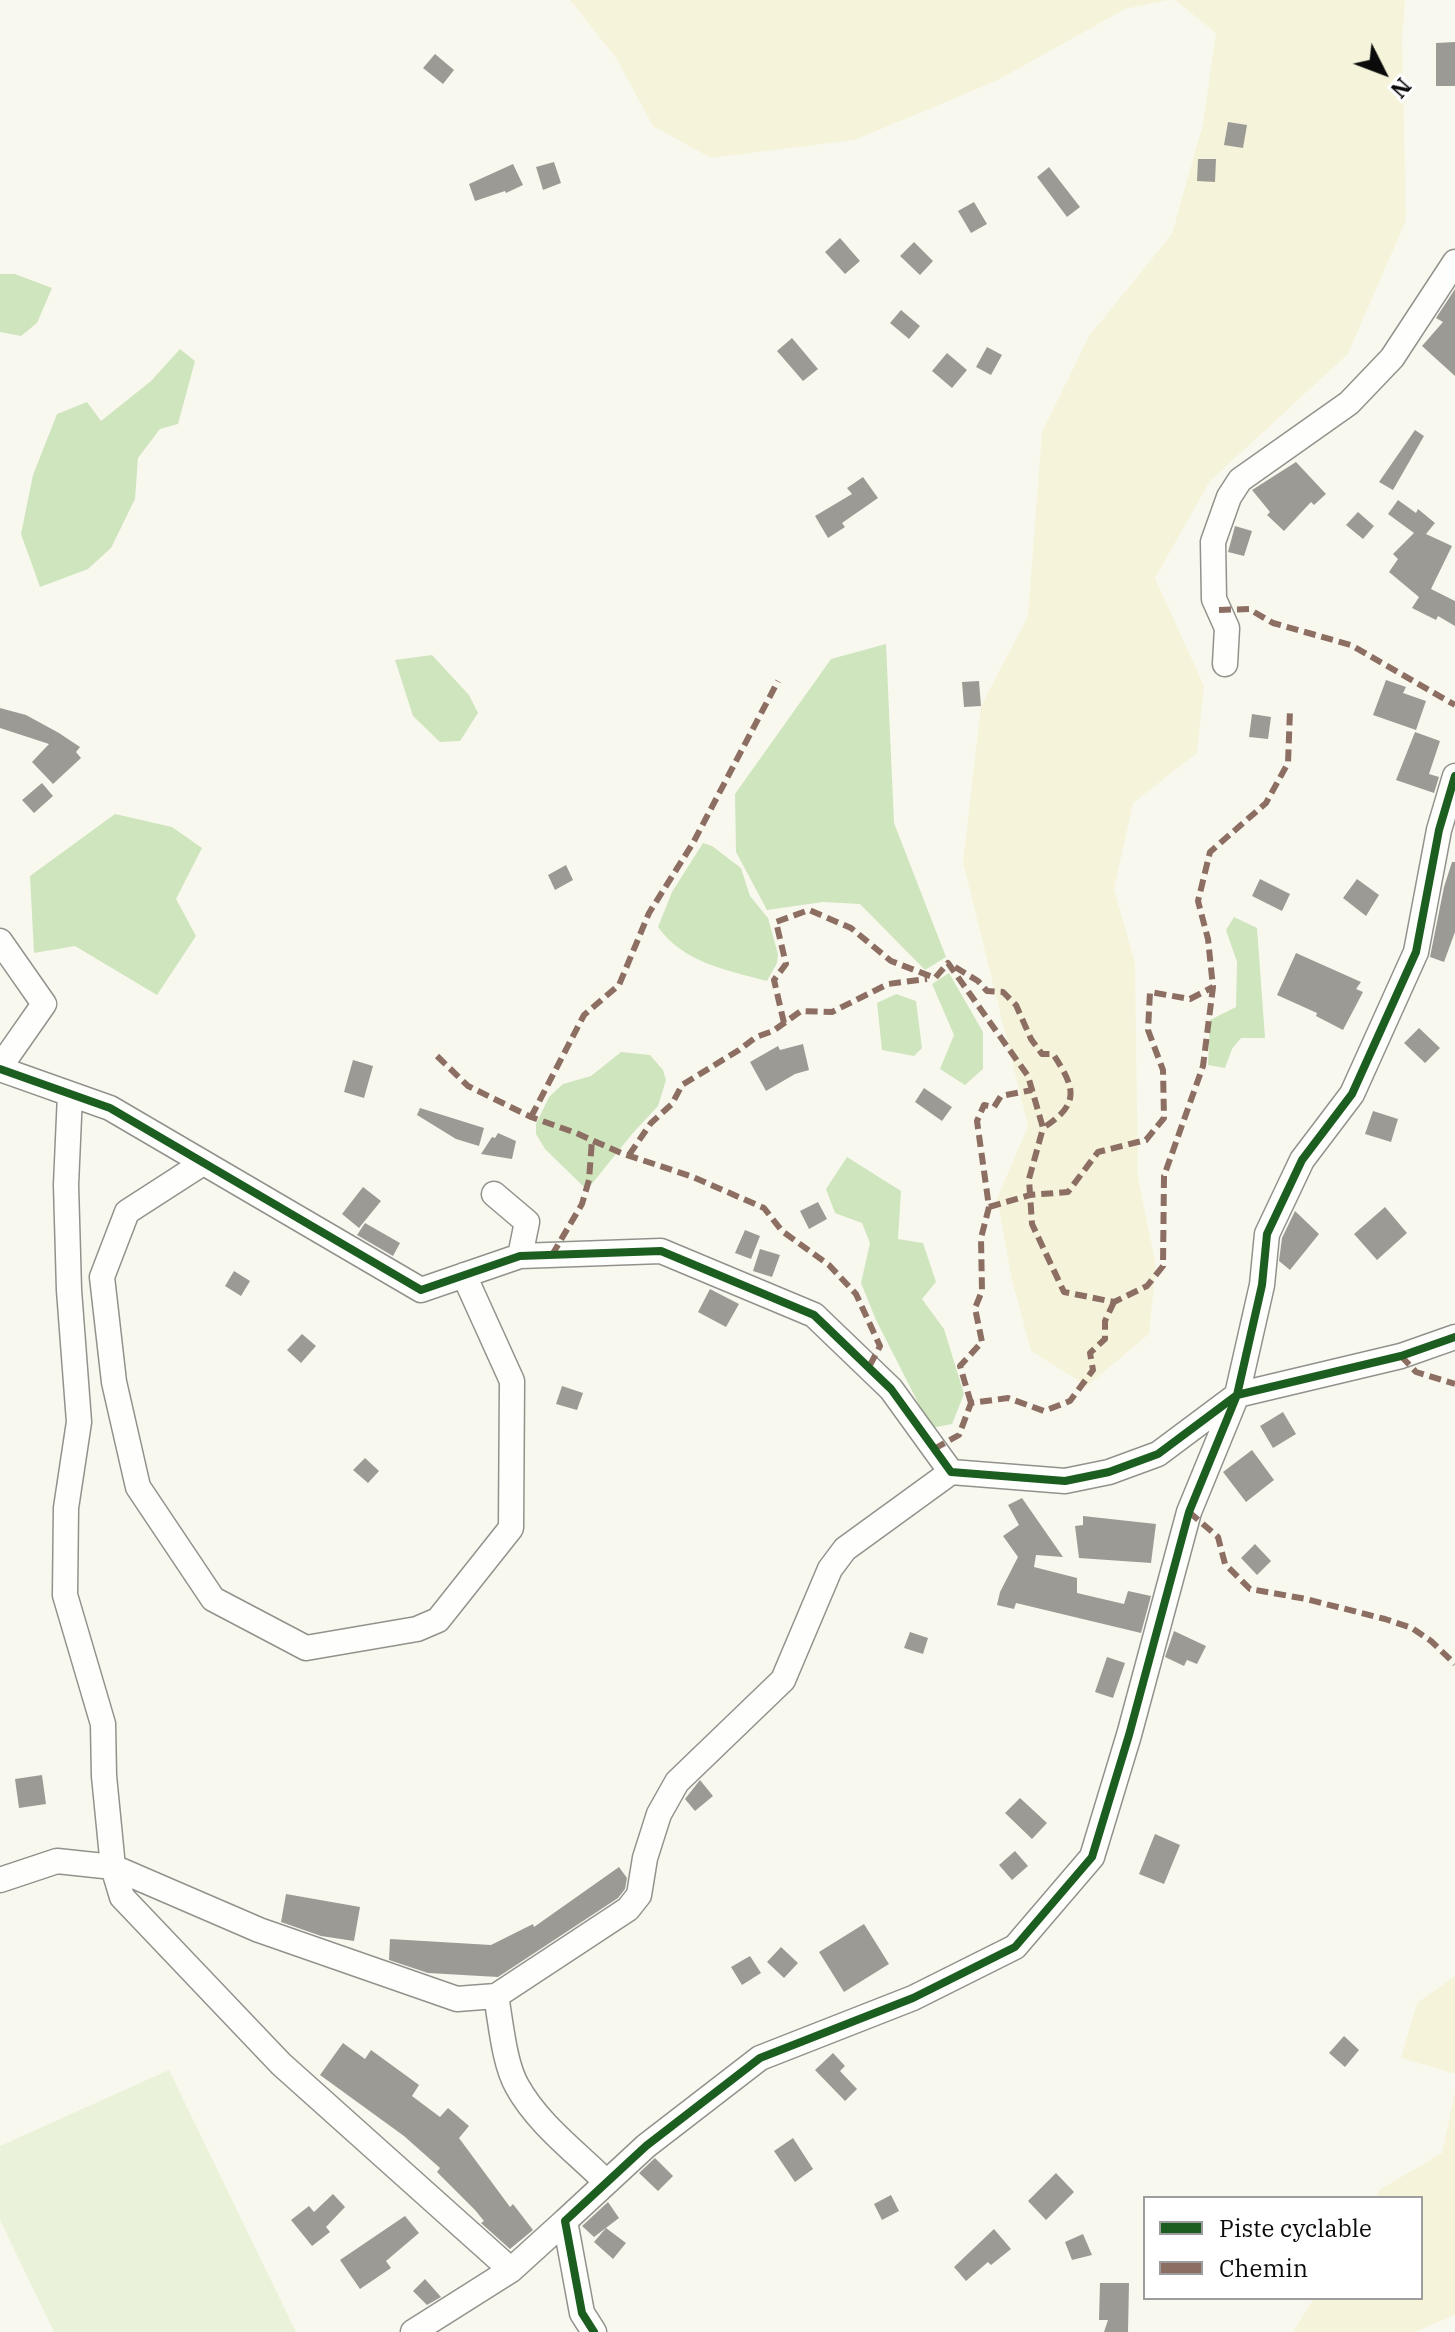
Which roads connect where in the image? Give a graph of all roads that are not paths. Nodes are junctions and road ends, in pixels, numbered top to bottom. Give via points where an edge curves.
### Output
1 (1455, 262) edge
2 (1225, 664) dead end
3 (1455, 776) edge
4 (0, 941) edge
5 (0, 1068) edge
6 (70, 1094) junction
7 (203, 1163) junction
8 (494, 1194) dead end
9 (520, 1256) junction
10 (464, 1275) junction
11 (1455, 1337) edge
12 (1237, 1395) junction
13 (951, 1472) junction
14 (113, 1867) junction
15 (0, 1880) edge
16 (496, 1996) junction
17 (605, 2181) junction
18 (565, 2221) junction
19 (511, 2270) junction
20 (413, 2332) edge
21 (594, 2332) edge

1 - 2 street via 1392,358 1349,403 1240,480 1229,497 1213,542 1214,599 1227,628
3 - 12 street via 1416,952 1352,1094 1302,1160 1267,1234 1262,1285
4 - 5 street via 44,1004
5 - 6 street
6 - 7 street via 110,1108
6 - 14 street via 69,1290 79,1422 66,1508 65,1595 103,1724
7 - 10 street via 421,1290
7 - 10 street via 127,1212 102,1277 114,1382 138,1487 213,1599 306,1648 417,1629 438,1620 511,1528 512,1381
8 - 9 street via 527,1222
9 - 10 street
9 - 13 street via 661,1251 814,1315 891,1389
11 - 12 street via 1401,1356
12 - 13 street via 1158,1454 1109,1472 1065,1481
12 - 17 street via 1189,1512 1092,1857 1015,1947 913,1998 760,2058
13 - 16 street via 845,1549 830,1569 783,1680 677,1782 659,1814 639,1895 628,1909
14 - 15 street via 57,1861
14 - 16 street via 352,1964 457,1999
14 - 19 street via 122,1897 281,2064
16 - 17 street via 516,2084 540,2120
17 - 18 street
18 - 19 street
18 - 21 street via 582,2313
19 - 20 street

